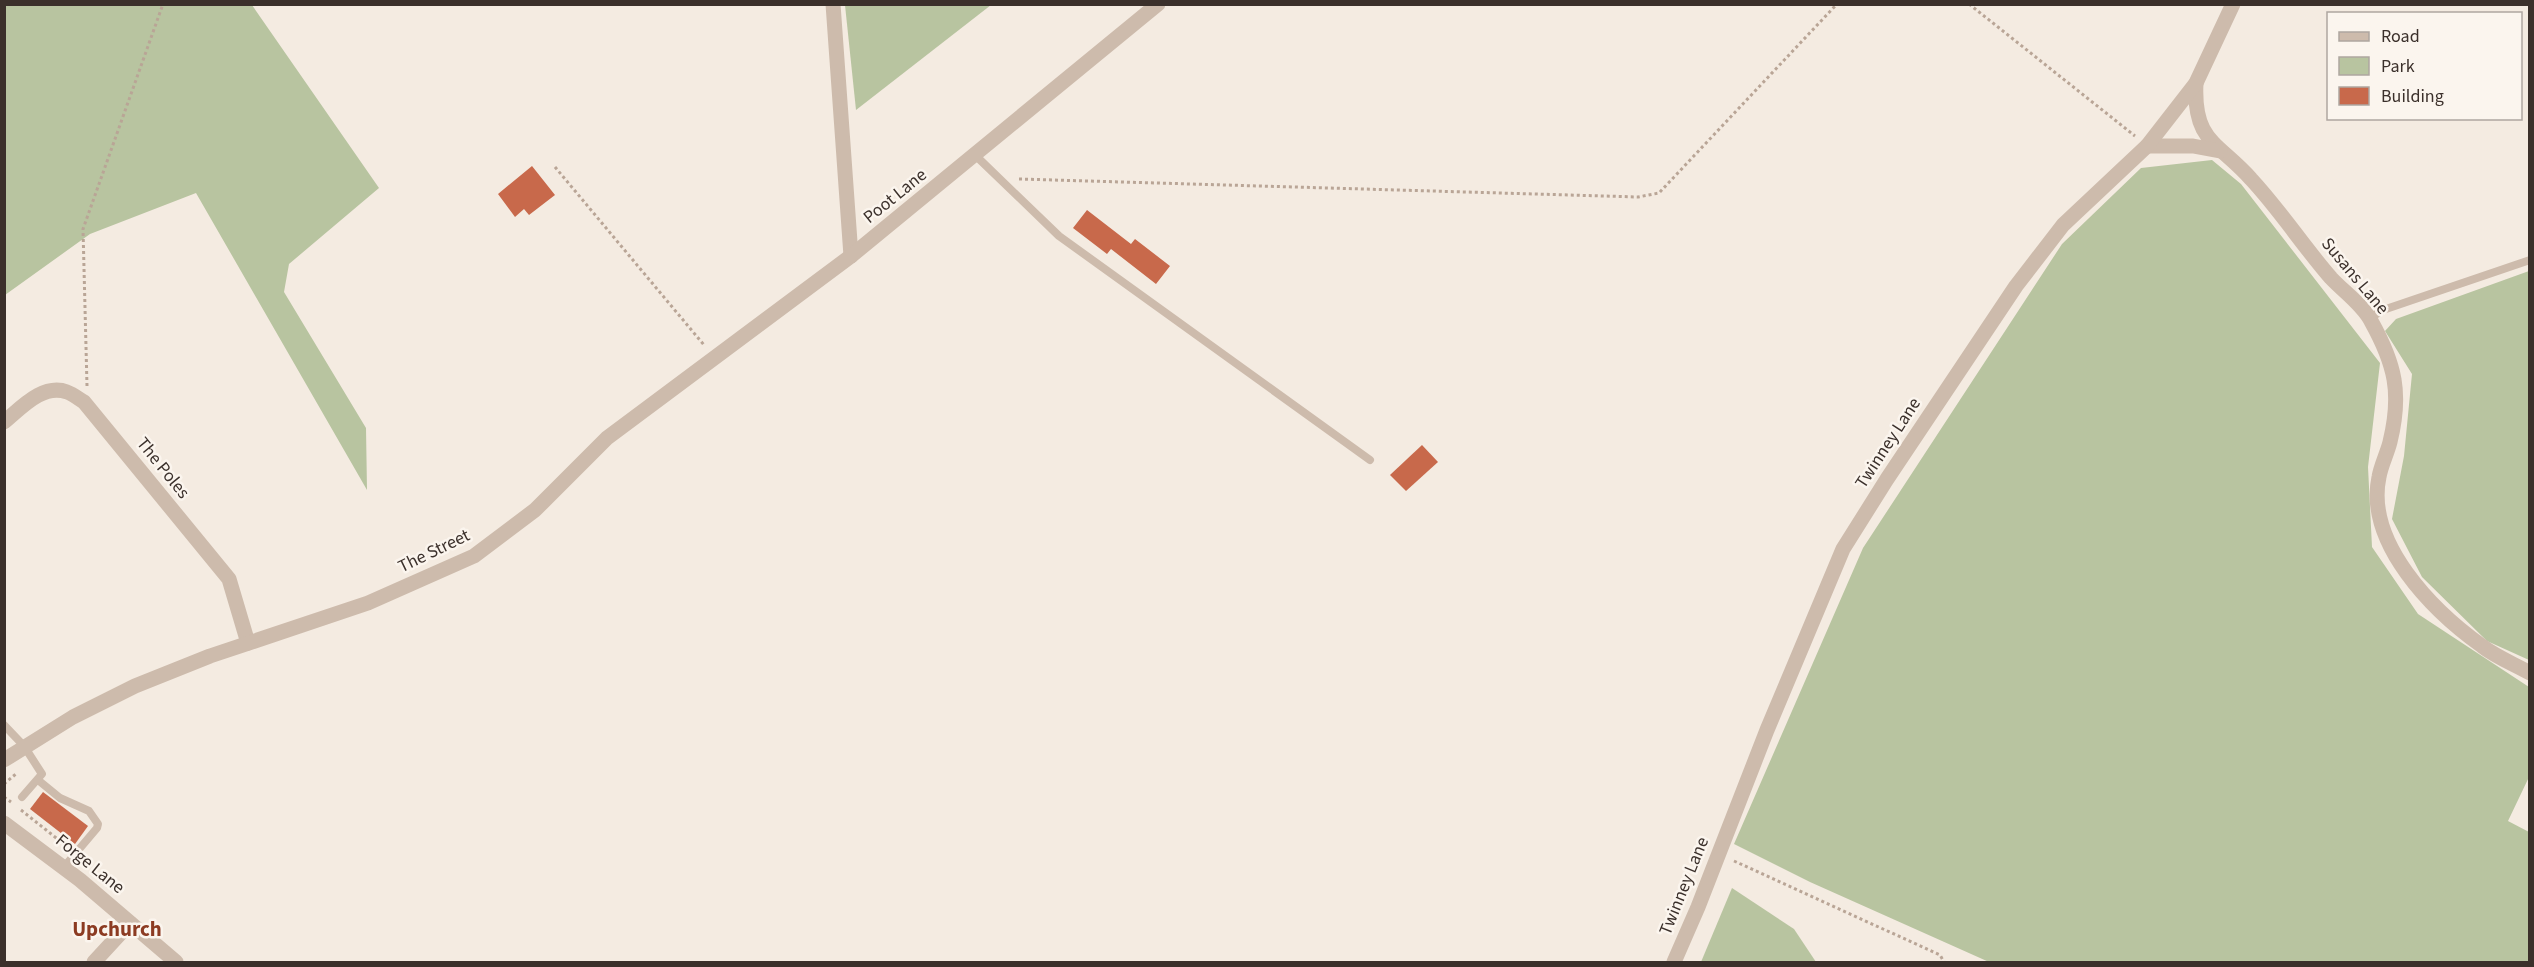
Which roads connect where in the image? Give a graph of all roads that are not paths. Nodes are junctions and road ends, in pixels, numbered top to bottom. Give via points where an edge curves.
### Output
1 (833, 4) edge
2 (1158, 4) edge
3 (2233, 4) edge
4 (2196, 82) junction
5 (2147, 146) junction
6 (2220, 151) junction
7 (975, 155) junction
8 (851, 256) junction
9 (2529, 260) edge
10 (2370, 318) junction
11 (4, 422) edge
12 (1370, 460) dead end
13 (248, 643) junction
14 (2529, 673) edge
15 (4, 725) edge
16 (24, 746) junction
17 (4, 760) edge
18 (38, 780) junction
19 (22, 797) dead end
20 (4, 824) edge
21 (64, 867) junction
22 (130, 922) junction
23 (94, 963) edge
24 (176, 963) edge
25 (1674, 963) edge

1 - 8 street, Poot Lane
2 - 7 street, Poot Lane
3 - 4 street, Twinney Lane
4 - 5 street, Twinney Lane
4 - 6 street, Susans Lane via 2195,104 2206,136
5 - 6 street via 2193,146
5 - 25 street, Twinney Lane via 2064,225 2016,286 1843,549
6 - 10 street, Susans Lane via 2251,178 2331,278
7 - 8 street, Poot Lane
7 - 12 lane via 1059,236
8 - 13 street, The Street via 607,438 535,510 474,556 368,603
9 - 10 lane via 2383,310
10 - 14 street, Susans Lane via 2391,362 2396,388 2396,417 2377,497 2388,542 2413,583 2448,617 2483,647
11 - 13 street, The Poles via 46,391 66,391 84,402 229,579
13 - 16 street, The Street via 122,692
15 - 16 lane
16 - 17 street, The Street
16 - 18 lane via 42,773
18 - 19 lane
18 - 21 lane via 60,798 89,811 98,822 98,828
20 - 21 street, Forge Lane
21 - 22 street, Forge Lane
22 - 23 street
22 - 24 street, Forge Lane

